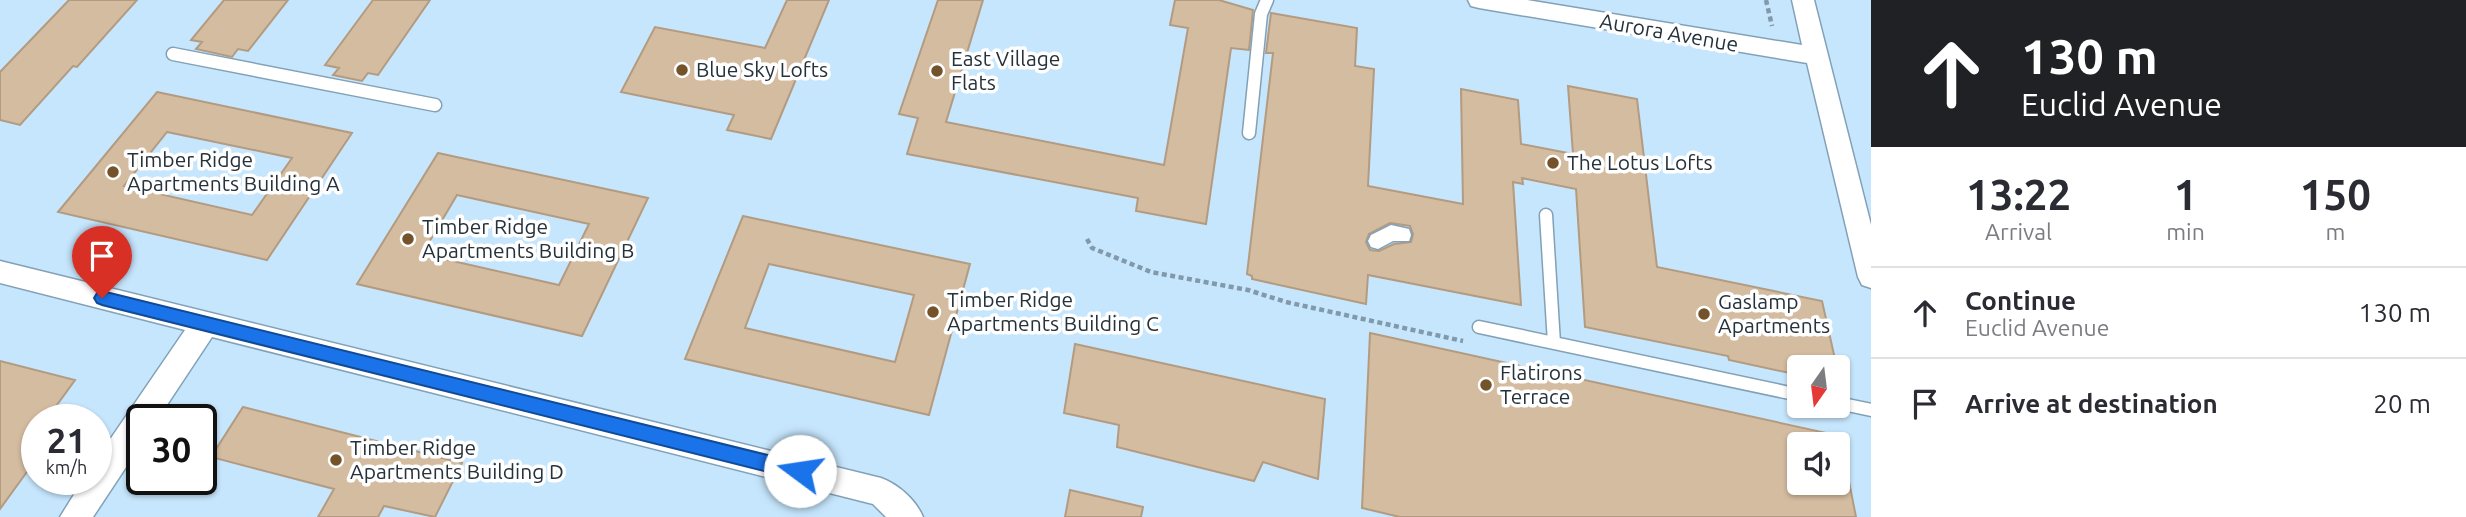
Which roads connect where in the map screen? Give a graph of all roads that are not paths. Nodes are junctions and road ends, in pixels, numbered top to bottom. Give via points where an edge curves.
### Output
1 (1267, 0) edge
2 (1479, 0) edge
3 (1802, 0) edge
4 (173, 54) dead end
5 (1818, 55) junction
6 (435, 105) dead end
7 (1249, 133) dead end
8 (1546, 215) dead end
9 (1402, 235) dead end
10 (1378, 242) dead end
11 (0, 272) edge
12 (1871, 277) edge
13 (205, 324) junction
14 (1479, 327) dead end
15 (1554, 343) junction
16 (1787, 392) edge
17 (1850, 406) edge
18 (1871, 410) edge
19 (75, 517) edge
20 (908, 517) edge

1 - 7 lane via 1261,13
2 - 5 street, Aurora Avenue
3 - 5 street
4 - 6 lane
5 - 12 street
8 - 15 lane
9 - 10 street via 1391,233
11 - 13 street
13 - 19 street
13 - 20 street via 881,492
14 - 15 lane
15 - 16 lane
17 - 18 lane

